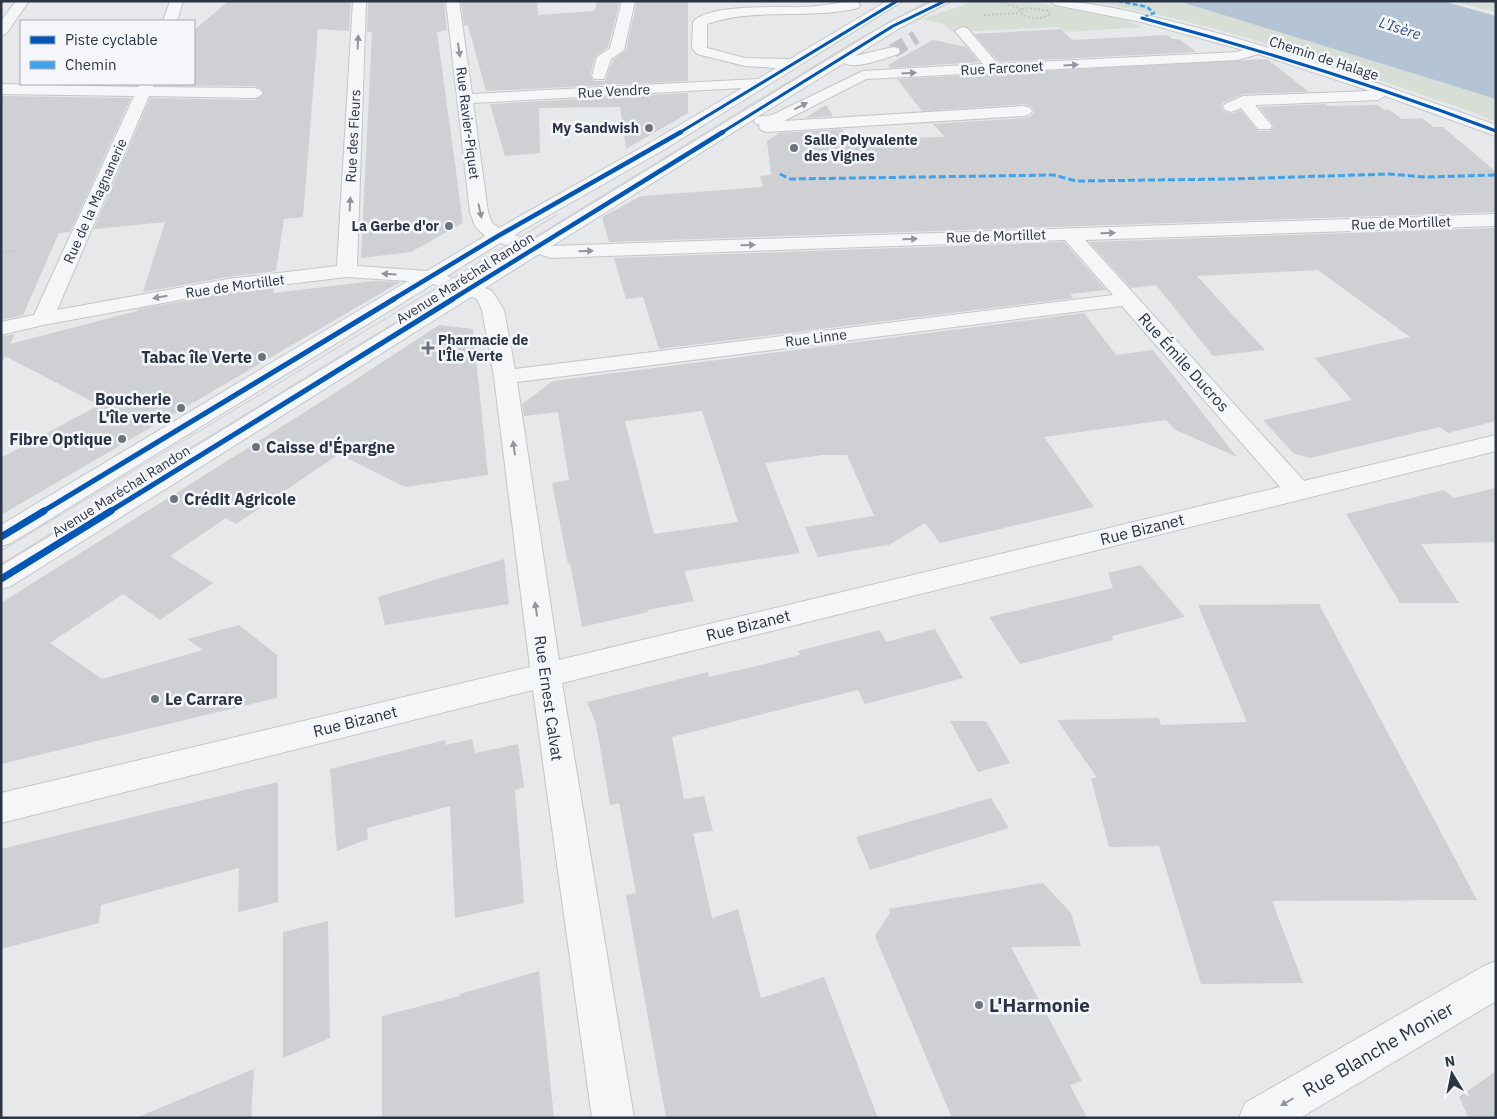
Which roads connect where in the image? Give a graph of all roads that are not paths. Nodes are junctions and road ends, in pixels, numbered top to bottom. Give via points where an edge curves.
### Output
1 (23, 1) edge
2 (177, 1) edge
3 (360, 1) edge
4 (452, 1) edge
5 (629, 1) edge
6 (897, 1) edge
7 (945, 1) edge
8 (1055, 1) edge
9 (850, 3) edge
10 (879, 12) junction
11 (170, 20) edge
12 (1, 31) edge
13 (962, 31) dead end
14 (1257, 50) junction
15 (893, 51) tunnel mouth
16 (833, 63) junction
17 (793, 64) junction
18 (995, 69) junction
19 (598, 76) dead end
20 (762, 82) junction
21 (145, 88) edge
22 (1, 89) edge
23 (1389, 92) junction
24 (255, 93) dead end
25 (466, 100) junction
26 (1024, 111) dead end
27 (749, 121) junction
28 (1264, 126) dead end
29 (1496, 131) edge
30 (1496, 220) edge
31 (1070, 234) junction
32 (498, 236) junction
33 (538, 247) junction
34 (347, 270) junction
35 (431, 278) junction
36 (470, 290) junction
37 (1128, 299) junction
38 (43, 319) junction
39 (1, 329) edge
40 (504, 377) junction
41 (1496, 443) edge
42 (1298, 491) junction
43 (1, 537) edge
44 (1, 579) edge
45 (545, 675) junction
46 (1, 808) edge
47 (1496, 980) edge
48 (613, 1118) edge
49 (1260, 1118) edge

1 - 12 street
2 - 11 street
34 -> 3 street, Rue des Fleurs
4 -> 25 street, Rue Ravier-Piquet
5 - 19 street via 617,50 604,57
6 - 10 street, Avenue Maréchal Randon
7 - 16 street, Avenue Maréchal Randon via 917,22 893,26
8 - 14 street, Chemin de Halage via 1142,18
9 - 10 street
9 - 17 street via 819,10 734,12 714,15 700,22 699,48 702,51 744,62
10 - 17 street, Avenue Maréchal Randon
13 - 18 street
18 -> 14 street, Rue Farconet via 1238,56
14 - 23 street, Chemin de Halage
15 - 16 street
16 - 27 street, Avenue Maréchal Randon
17 - 20 street, Avenue Maréchal Randon
27 -> 18 street, Rue Farconet via 776,119 863,75
20 - 25 street, Rue Vendre
20 - 32 street, Avenue Maréchal Randon via 659,145
21 - 22 street
21 - 24 street
21 - 38 street, Rue de la Magnanerie
23 - 28 street via 1384,95 1237,104
23 - 29 street, Chemin de Halage
25 -> 32 street, Rue Ravier-Piquet via 479,212 484,226
26 - 27 street via 770,128
27 - 33 street, Avenue Maréchal Randon
31 -> 30 street, Rue de Mortillet
33 -> 31 street, Rue de Mortillet via 551,252
31 - 37 street, Rue Émile Ducros
32 - 33 street, Rue de Mortillet
32 - 35 street, Avenue Maréchal Randon
33 - 36 street, Avenue Maréchal Randon
35 -> 34 street, Rue de Mortillet
34 -> 38 street, Rue de Mortillet via 228,285
35 - 36 street, Rue de Mortillet
35 - 43 street, Avenue Maréchal Randon
36 - 40 street, Rue Ernest Calvat via 485,295 493,310
36 - 44 street, Avenue Maréchal Randon
37 - 40 street, Rue Linne
37 - 42 street, Rue Émile Ducros
38 - 39 street, Rue de Mortillet
45 -> 40 street, Rue Ernest Calvat
41 - 42 street, Rue Bizanet
42 - 45 street, Rue Bizanet
45 - 46 street, Rue Bizanet
45 - 48 street, Rue Ernest Calvat
47 -> 49 street, Rue Blanche Monier

